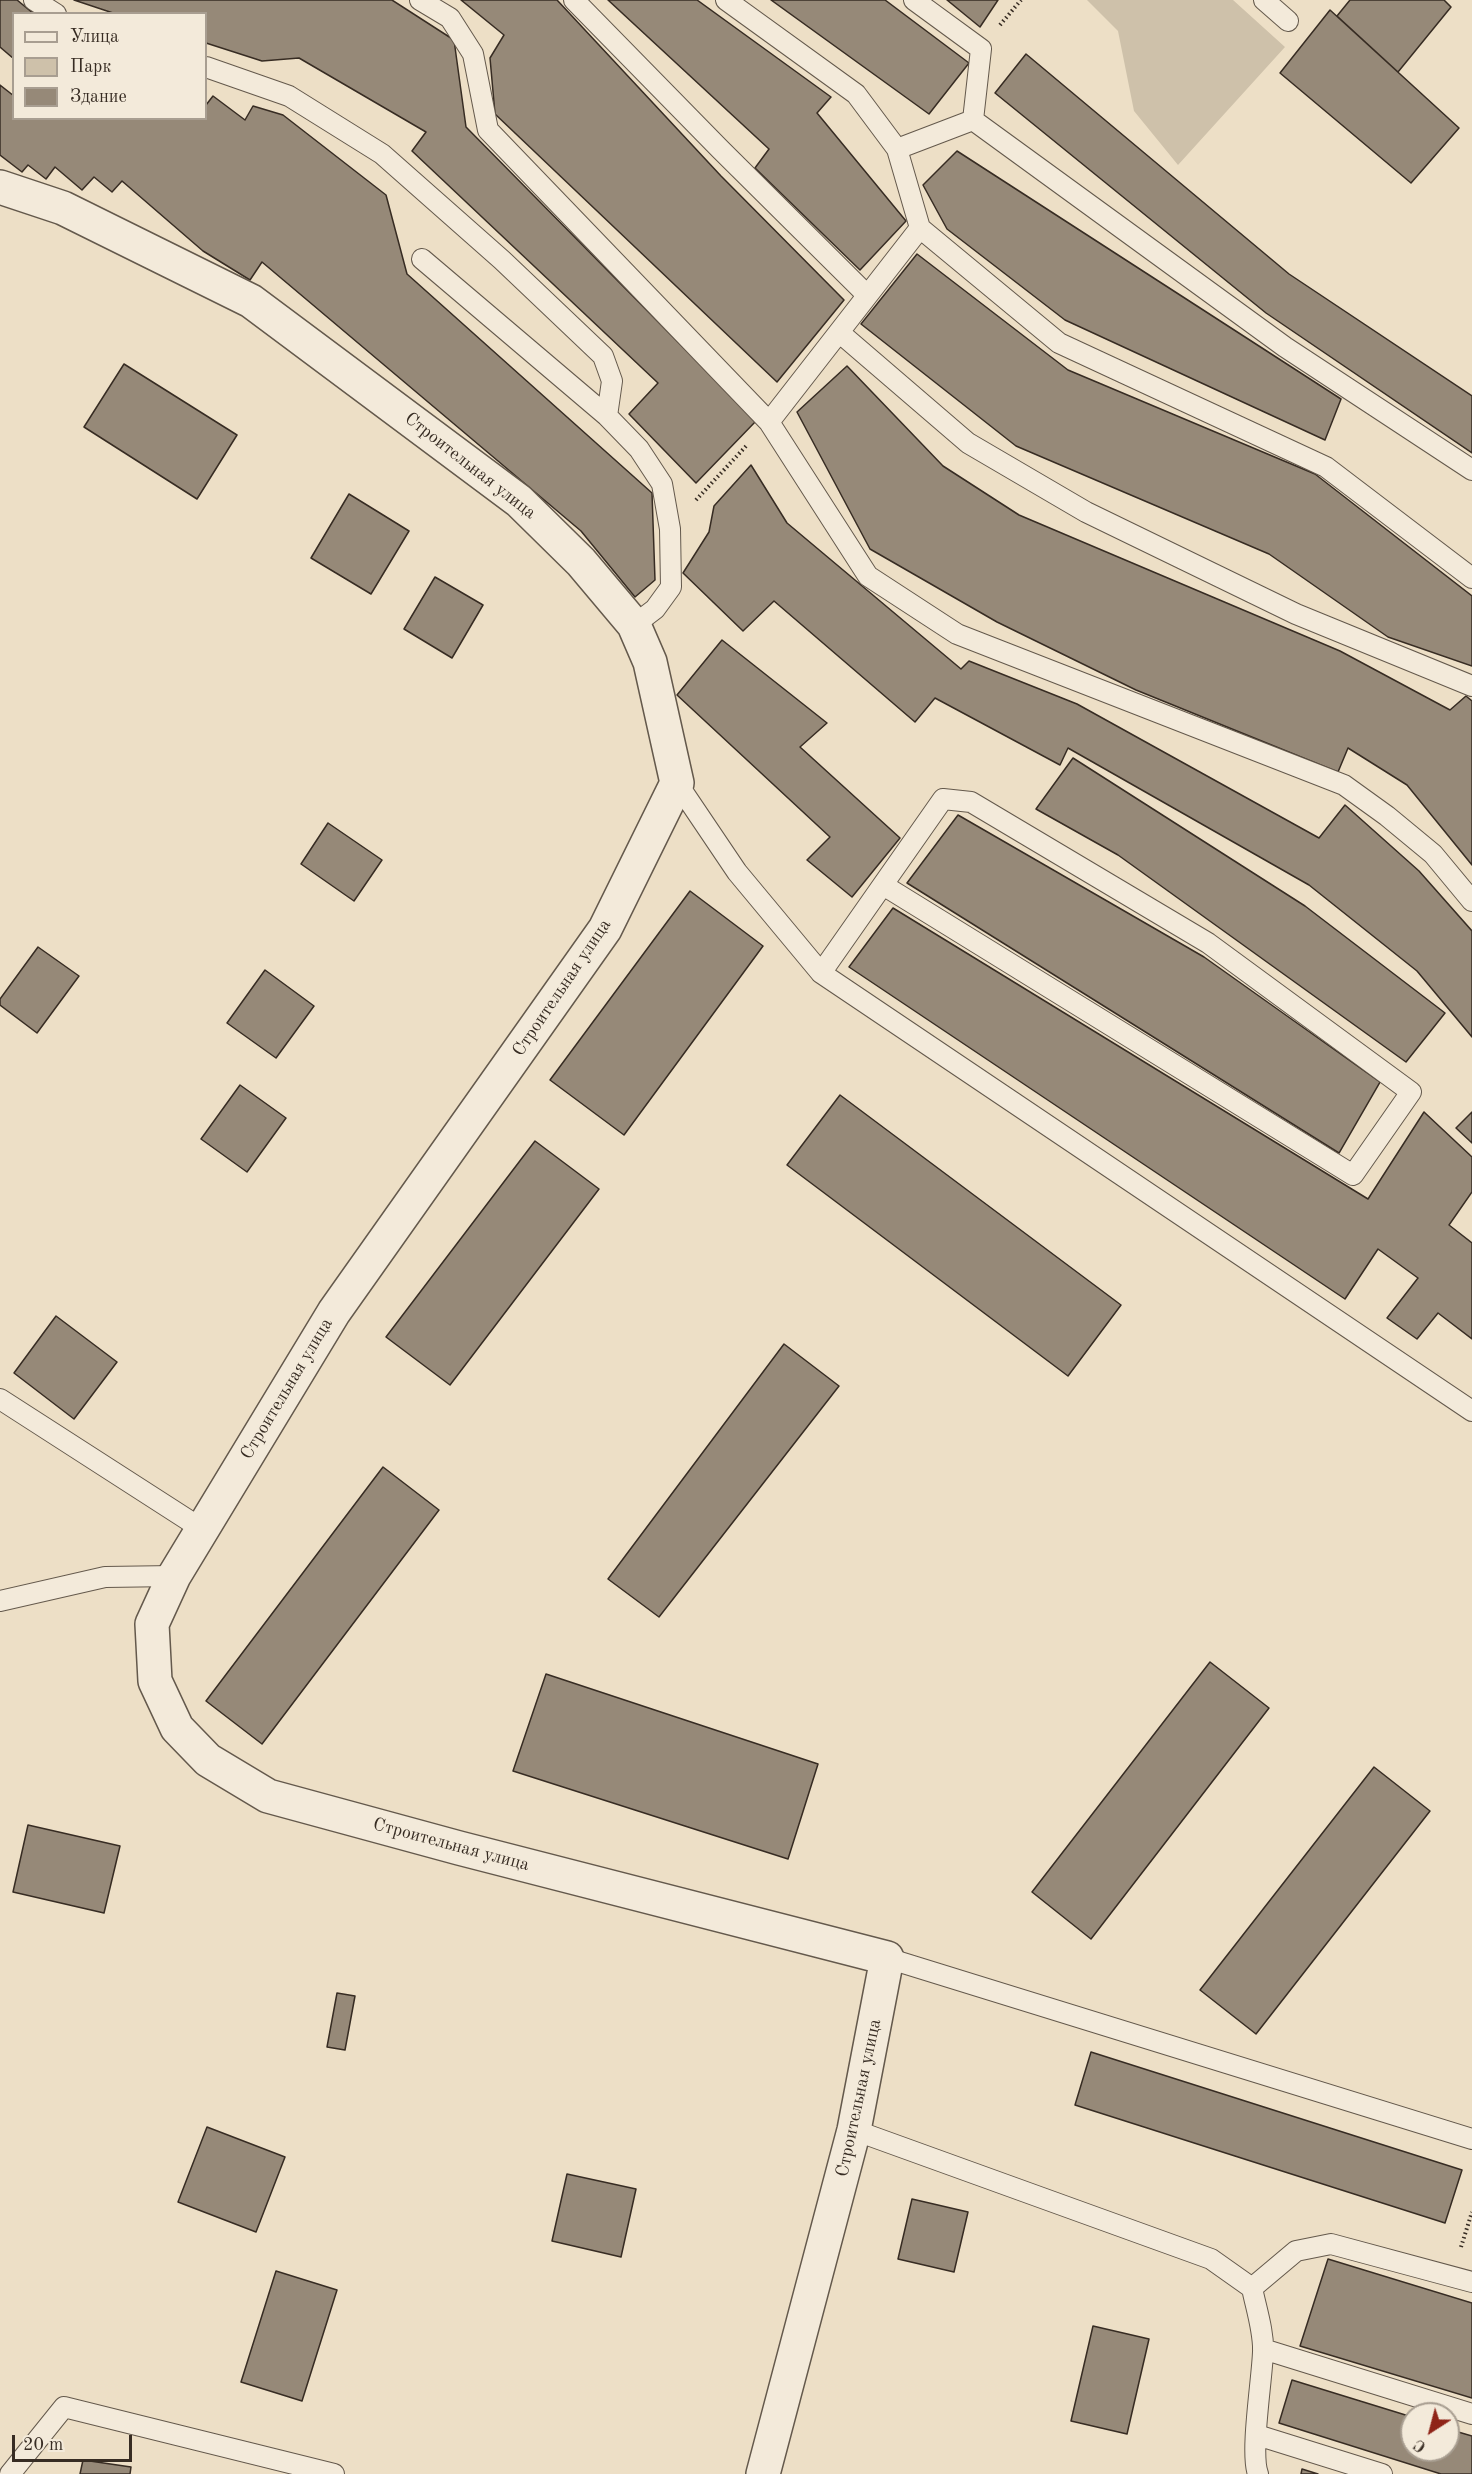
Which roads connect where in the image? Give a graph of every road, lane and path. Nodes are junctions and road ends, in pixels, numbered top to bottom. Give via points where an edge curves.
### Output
1 (34, 0) edge
2 (420, 0) edge
3 (574, 0) edge
4 (726, 0) edge
5 (914, 0) edge
6 (1264, 0) edge
7 (53, 12) edge
8 (1288, 21) dead end
9 (207, 67) edge
10 (973, 120) junction
11 (897, 149) junction
12 (0, 187) edge
13 (920, 228) junction
14 (422, 259) dead end
15 (867, 295) junction
16 (840, 333) junction
17 (606, 416) junction
18 (769, 422) junction
19 (733, 460) dead end
20 (1472, 470) edge
21 (670, 529) junction
22 (1472, 578) edge
23 (634, 625) junction
24 (1472, 686) edge
25 (677, 783) junction
26 (883, 885) junction
27 (1472, 901) edge
28 (821, 973) junction
29 (0, 1399) edge
30 (1472, 1411) edge
31 (202, 1529) junction
32 (174, 1576) junction
33 (0, 1601) edge
34 (887, 1958) junction
35 (854, 2130) junction
36 (1472, 2139) edge
37 (1472, 2212) edge
38 (1451, 2276) junction
39 (1472, 2282) edge
40 (1252, 2288) junction
41 (1263, 2349) junction
42 (1472, 2414) edge
43 (1257, 2435) junction
44 (10, 2474) edge
45 (334, 2474) edge
46 (764, 2474) edge
47 (1258, 2474) edge
48 (1382, 2474) edge

1 - 7 lane
2 - 18 lane via 450,18 473,54 488,130
3 - 15 lane
4 - 11 lane via 856,94
5 - 10 lane via 981,49
6 - 8 lane
9 - 17 lane via 289,96 382,154 502,260 603,357 612,381
10 - 11 lane
10 - 20 lane via 1285,347
11 - 13 lane
12 - 23 street, Строительная улица via 63,208 251,301 519,501 581,562
13 - 15 lane
13 - 22 lane via 1059,343 1326,467
14 - 17 lane
15 - 16 lane
16 - 18 lane
16 - 24 lane via 968,443 1086,512 1296,614
17 - 21 lane via 639,450 662,484
18 - 27 lane via 868,576 957,634 1344,785 1433,854
19 - 21 path
21 - 23 lane via 671,587 655,609
23 - 25 street, Строительная улица via 650,662
25 - 28 lane via 737,872
25 - 31 street, Строительная улица via 605,929 334,1312
26 - 26 lane via 943,799 971,802 1208,944 1411,1092 1353,1175
26 - 28 lane
28 - 30 lane
29 - 31 lane
31 - 32 street, Строительная улица
32 - 33 lane via 105,1577
32 - 34 street, Строительная улица via 152,1623 155,1681 177,1728 208,1760 268,1796
34 - 35 street, Строительная улица
34 - 36 lane
35 - 40 lane via 1211,2259
35 - 46 street, Строительная улица
37 - 38 path
38 - 39 lane
38 - 40 lane via 1331,2244 1296,2251
40 - 41 lane
41 - 42 lane
41 - 43 lane
43 - 47 lane
43 - 48 lane
44 - 45 lane via 64,2407

